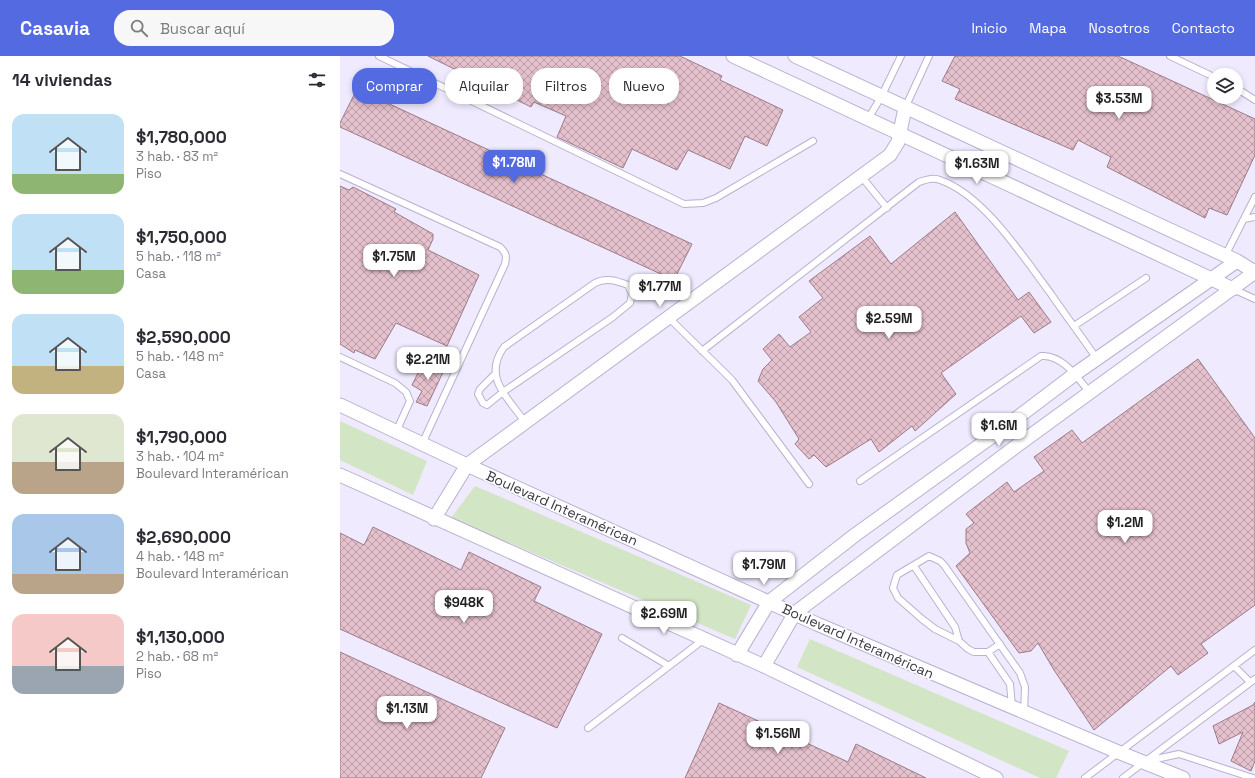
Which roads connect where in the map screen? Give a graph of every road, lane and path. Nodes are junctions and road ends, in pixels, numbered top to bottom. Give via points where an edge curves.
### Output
1 (379, 56) edge
2 (733, 56) edge
3 (795, 56) edge
4 (901, 56) edge
5 (929, 56) edge
6 (1170, 56) edge
7 (1207, 74) edge
8 (1243, 92) edge
9 (881, 97) junction
10 (1255, 100) edge
11 (905, 108) junction
12 (868, 119) junction
13 (899, 135) junction
14 (813, 141) dead end
15 (340, 174) edge
16 (861, 176) junction
17 (1255, 197) edge
18 (887, 208) junction
19 (1255, 217) edge
20 (1244, 219) junction
21 (1231, 258) junction
22 (1255, 272) edge
23 (1146, 278) dead end
24 (1212, 280) junction
25 (1233, 289) junction
26 (1255, 299) edge
27 (668, 317) junction
28 (1074, 326) junction
29 (702, 351) junction
30 (340, 357) edge
31 (1097, 359) junction
32 (495, 374) junction
33 (1075, 374) junction
34 (503, 392) junction
35 (1090, 393) junction
36 (340, 405) edge
37 (525, 422) junction
38 (1001, 430) junction
39 (396, 432) junction
40 (422, 444) junction
41 (1015, 447) junction
42 (467, 465) junction
43 (340, 475) edge
44 (860, 481) dead end
45 (809, 484) dead end
46 (434, 519) junction
47 (914, 566) junction
48 (769, 602) junction
49 (795, 613) junction
50 (622, 638) dead end
51 (703, 640) junction
52 (959, 641) junction
53 (1000, 644) junction
54 (1255, 650) edge
55 (988, 652) junction
56 (737, 654) junction
57 (669, 666) junction
58 (764, 666) junction
59 (1234, 666) junction
60 (1252, 681) edge
61 (1012, 707) junction
62 (1024, 712) junction
63 (588, 728) dead end
64 (1118, 752) junction
65 (1142, 762) junction
66 (996, 778) edge
67 (1085, 778) edge
68 (1123, 778) edge
69 (1183, 778) edge
70 (1253, 778) edge

1 - 14 lane via 684,204 703,204 716,198
2 - 12 street
3 - 9 street
4 - 9 lane
5 - 11 lane
6 - 7 lane
8 - 10 lane
9 - 11 street
9 - 12 lane
11 - 13 street
11 - 21 street
12 - 13 street
13 - 16 street via 890,155
13 - 24 street
15 - 40 lane via 500,247 505,253 504,264
16 - 18 lane
16 - 27 street
17 - 20 lane
18 - 28 lane via 919,182 934,179 950,184 983,210 1014,244
18 - 29 lane
19 - 20 lane
20 - 21 lane
21 - 22 street
21 - 24 street
22 - 25 street
23 - 28 lane
24 - 25 street
24 - 31 street
25 - 26 lane
25 - 35 street
27 - 29 lane
27 - 37 street
28 - 31 lane
29 - 45 lane via 732,380
30 - 39 lane via 395,383 406,392 410,401
31 - 33 street
32 - 34 lane
32 - 34 lane via 480,388 478,394 487,405
32 - 34 lane via 497,356 504,348 595,283 607,280 628,285 632,294 630,303
33 - 35 lane
33 - 38 street
33 - 44 lane via 1057,359 1041,356
34 - 37 lane
35 - 41 street
36 - 39 street, Boulevard Interamérican
37 - 42 street
38 - 41 street
38 - 48 street via 855,535
39 - 40 street, Boulevard Interamérican
40 - 42 street, Boulevard Interamérican
41 - 49 street
42 - 46 street
42 - 48 street, Boulevard Interamérican
43 - 46 street
46 - 51 street
47 - 52 lane via 955,627
47 - 52 lane via 897,575 892,588 894,592 927,623
47 - 53 lane via 930,556 940,561
48 - 49 street, Boulevard Interamérican
48 - 56 street
49 - 58 street
49 - 61 street, Boulevard Interamérican
50 - 57 lane
51 - 56 street
51 - 57 lane
52 - 55 lane via 974,652
53 - 55 lane
53 - 62 lane via 1024,679
54 - 59 lane
55 - 61 lane via 1010,684
56 - 58 street
57 - 63 lane
58 - 66 street
59 - 60 lane
59 - 64 lane
60 - 65 lane
61 - 62 street, Boulevard Interamérican
62 - 64 street, Boulevard Interamérican
64 - 65 street, Boulevard Interamérican
64 - 67 lane
65 - 68 lane
65 - 69 street, Boulevard Interamérican
65 - 70 lane via 1179,754

